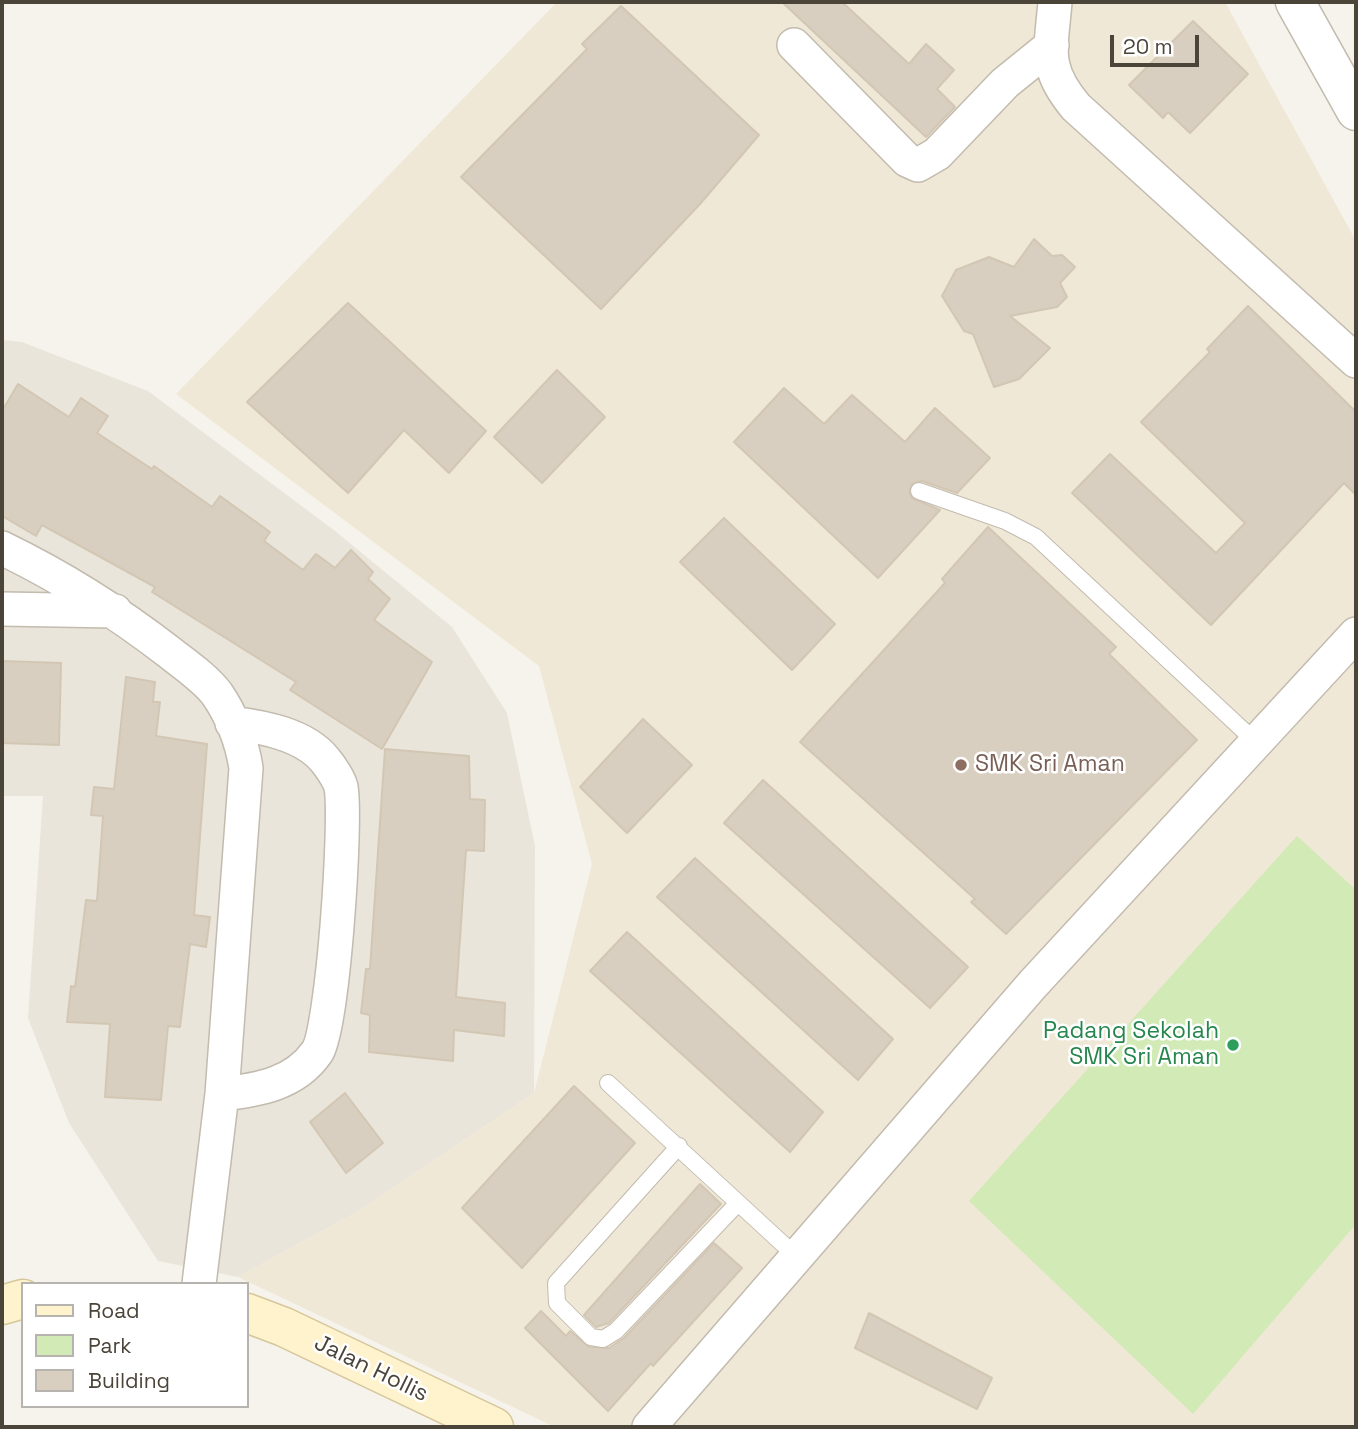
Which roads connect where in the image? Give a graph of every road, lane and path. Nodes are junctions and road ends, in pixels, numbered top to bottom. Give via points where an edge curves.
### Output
1 (1055, 2) edge
2 (1295, 2) edge
3 (794, 45) dead end
4 (1052, 45) junction
5 (1356, 111) edge
6 (1356, 361) edge
7 (919, 491) dead end
8 (2, 548) edge
9 (2, 609) edge
10 (117, 611) junction
11 (1356, 635) edge
12 (232, 723) junction
13 (1258, 744) junction
14 (608, 1083) dead end
15 (222, 1094) junction
16 (679, 1146) junction
17 (738, 1203) junction
18 (797, 1257) junction
19 (199, 1282) edge
20 (21, 1299) edge
21 (2, 1305) edge
22 (248, 1313) edge
23 (494, 1427) edge
24 (649, 1427) edge

1 - 4 street
2 - 5 street
3 - 4 street via 907,160 918,165 937,153 1005,83
4 - 6 street via 1055,79 1076,107
7 - 13 lane via 1005,521 1036,537
8 - 10 street
9 - 10 street
10 - 12 street via 216,693
11 - 13 street
12 - 15 street via 246,768
12 - 15 street via 268,728 323,758 341,786 341,838 326,1035 317,1053 281,1082
13 - 18 street via 1033,984
14 - 16 lane
15 - 19 street
16 - 17 lane
16 - 17 lane via 556,1283 557,1303 591,1337 603,1339 616,1331
17 - 18 lane
18 - 24 street
20 - 21 main road
22 - 23 main road, Jalan Hollis

